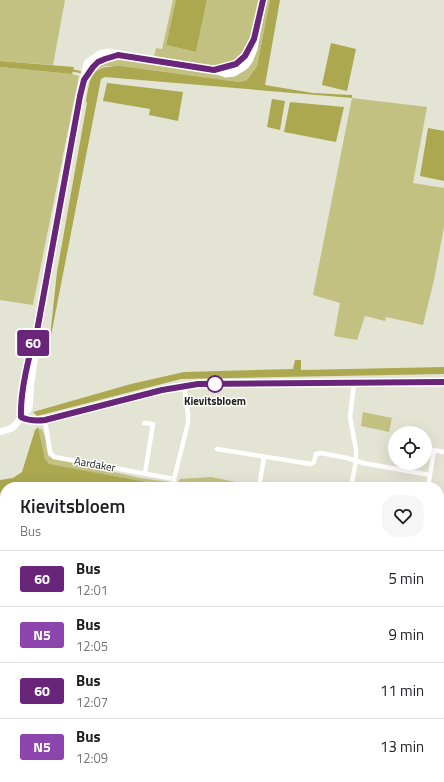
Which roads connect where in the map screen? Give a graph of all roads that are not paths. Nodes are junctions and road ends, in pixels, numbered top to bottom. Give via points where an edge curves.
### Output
1 (262, 0) edge
2 (444, 382) edge
3 (354, 383) junction
4 (184, 386) junction
5 (21, 417) junction
6 (45, 420) junction
7 (144, 423) dead end
8 (0, 432) edge
9 (216, 449) dead end
10 (444, 452) edge
11 (264, 457) junction
12 (356, 460) junction
13 (145, 473) junction
14 (430, 475) junction
15 (174, 479) junction
16 (174, 482) edge
17 (260, 482) edge
18 (352, 482) edge
19 (429, 482) edge

1 - 5 main road via 254,39 241,61 231,66 214,70 118,55 98,62 84,80 37,331 29,408
2 - 3 main road
3 - 4 main road
3 - 12 street via 350,417
4 - 6 main road
4 - 15 street via 188,423
5 - 6 main road via 26,420
5 - 8 main road via 12,428
6 - 13 street, Aardaker via 51,455
7 - 13 street via 153,424
9 - 11 street
10 - 14 street via 434,450
11 - 12 street via 311,464 316,454 321,453
11 - 17 street
12 - 14 street
12 - 18 street
13 - 15 street, Aardaker
14 - 19 street
15 - 16 street

